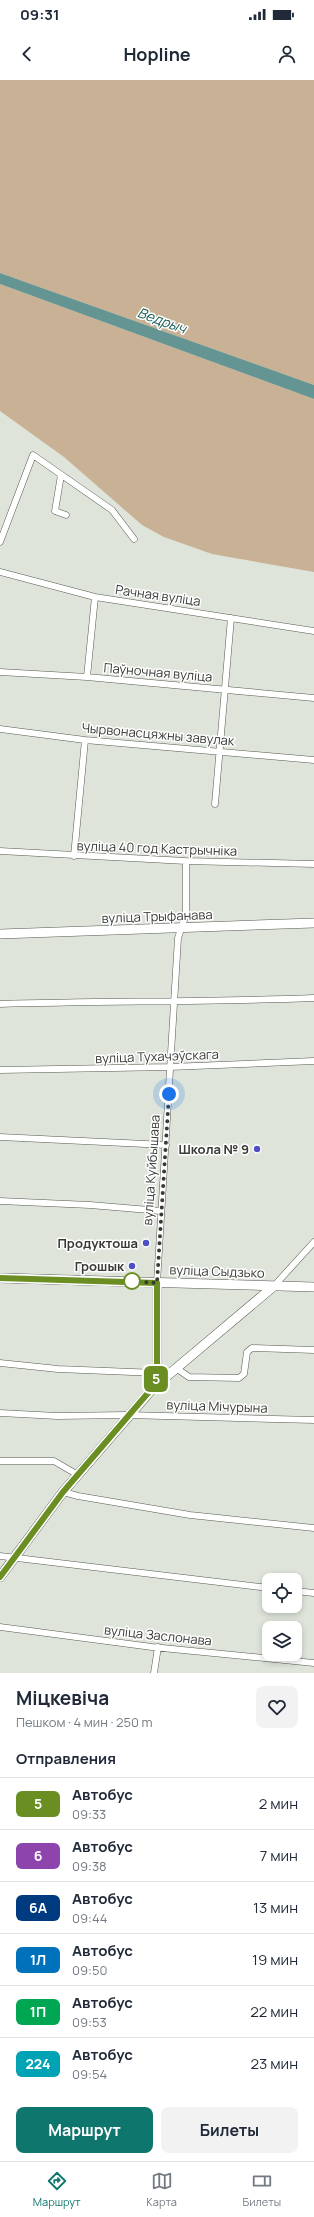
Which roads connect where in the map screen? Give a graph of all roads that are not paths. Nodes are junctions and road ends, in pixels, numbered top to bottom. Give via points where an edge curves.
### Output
1 (61, 475) junction
2 (66, 515) dead end
3 (134, 539) dead end
4 (0, 542) edge
5 (0, 572) edge
6 (95, 597) junction
7 (231, 618) junction
8 (314, 631) edge
9 (0, 672) edge
10 (87, 677) junction
11 (223, 690) junction
12 (314, 698) edge
13 (0, 729) edge
14 (85, 740) junction
15 (220, 751) junction
16 (314, 760) edge
17 (215, 804) dead end
18 (0, 851) edge
19 (74, 856) junction
20 (186, 861) junction
21 (314, 864) edge
22 (314, 923) edge
23 (181, 928) junction
24 (0, 934) edge
25 (314, 998) edge
26 (174, 1001) junction
27 (0, 1004) edge
28 (314, 1061) edge
29 (170, 1067) junction
30 (0, 1070) edge
31 (0, 1137) edge
32 (166, 1145) junction
33 (0, 1202) edge
34 (161, 1212) junction
35 (314, 1242) edge
36 (0, 1278) edge
37 (157, 1283) junction
38 (274, 1286) junction
39 (314, 1287) edge
40 (314, 1350) edge
41 (0, 1363) edge
42 (176, 1368) junction
43 (157, 1373) junction
44 (154, 1386) junction
45 (0, 1413) edge
46 (127, 1415) junction
47 (314, 1420) edge
48 (0, 1461) edge
49 (78, 1475) junction
50 (63, 1492) junction
51 (314, 1528) edge
52 (0, 1556) edge
53 (14, 1558) junction
54 (0, 1577) edge
55 (262, 1587) edge
56 (302, 1592) edge
57 (314, 1593) edge
58 (0, 1627) edge
59 (158, 1647) junction
60 (314, 1663) edge
61 (154, 1673) edge

1 - 2 street via 55,511
1 - 3 street via 112,510
1 - 4 street via 33,455
5 - 6 street, Рачная вуліца
6 - 7 street, Рачная вуліца
6 - 10 street
7 - 8 street, Рачная вуліца
7 - 11 street
9 - 10 street, Паўночная вуліца
10 - 11 street, Паўночная вуліца
11 - 12 street, Паўночная вуліца
11 - 15 street
13 - 14 street, Чырвонасцяжны завулак
14 - 15 street, Чырвонасцяжны завулак
14 - 19 street
15 - 16 street, Чырвонасцяжны завулак
15 - 17 street
18 - 19 street, вуліца 40 год Кастрычніка
19 - 20 street, вуліца 40 год Кастрычніка
20 - 21 street, вуліца 40 год Кастрычніка
20 - 23 street, вуліца Куйбышава via 186,914
22 - 23 street, вуліца Трыфанава
23 - 24 street, вуліца Трыфанава
23 - 26 street, вуліца Куйбышава via 178,938
25 - 26 street
26 - 27 street
26 - 29 street, вуліца Куйбышава
28 - 29 street, вуліца Тухачэўскага
29 - 30 street, вуліца Тухачэўскага
29 - 32 street, вуліца Куйбышава
31 - 32 street
32 - 34 street, вуліца Куйбышава
33 - 34 street via 90,1205
34 - 37 street, вуліца Куйбышава
35 - 38 street
36 - 37 street, вуліца Сыдзько
37 - 38 street, вуліца Сыдзько
37 - 43 street, вуліца Куйбышава
38 - 39 street, вуліца Сыдзько
38 - 42 street
40 - 42 street via 252,1348 247,1352 244,1374 239,1378 189,1377
41 - 43 street via 58,1369
42 - 44 street
43 - 44 street, вуліца Куйбышава
44 - 46 street
45 - 46 street, вуліца Мічурына via 57,1416
46 - 47 street, вуліца Мічурына
46 - 49 street
48 - 49 street via 54,1461
49 - 50 street
50 - 51 street via 190,1516
50 - 53 street
52 - 53 street
53 - 54 street
53 - 55 street
56 - 57 street
58 - 59 street, вуліца Заслонава
59 - 60 street, вуліца Заслонава
59 - 61 street

